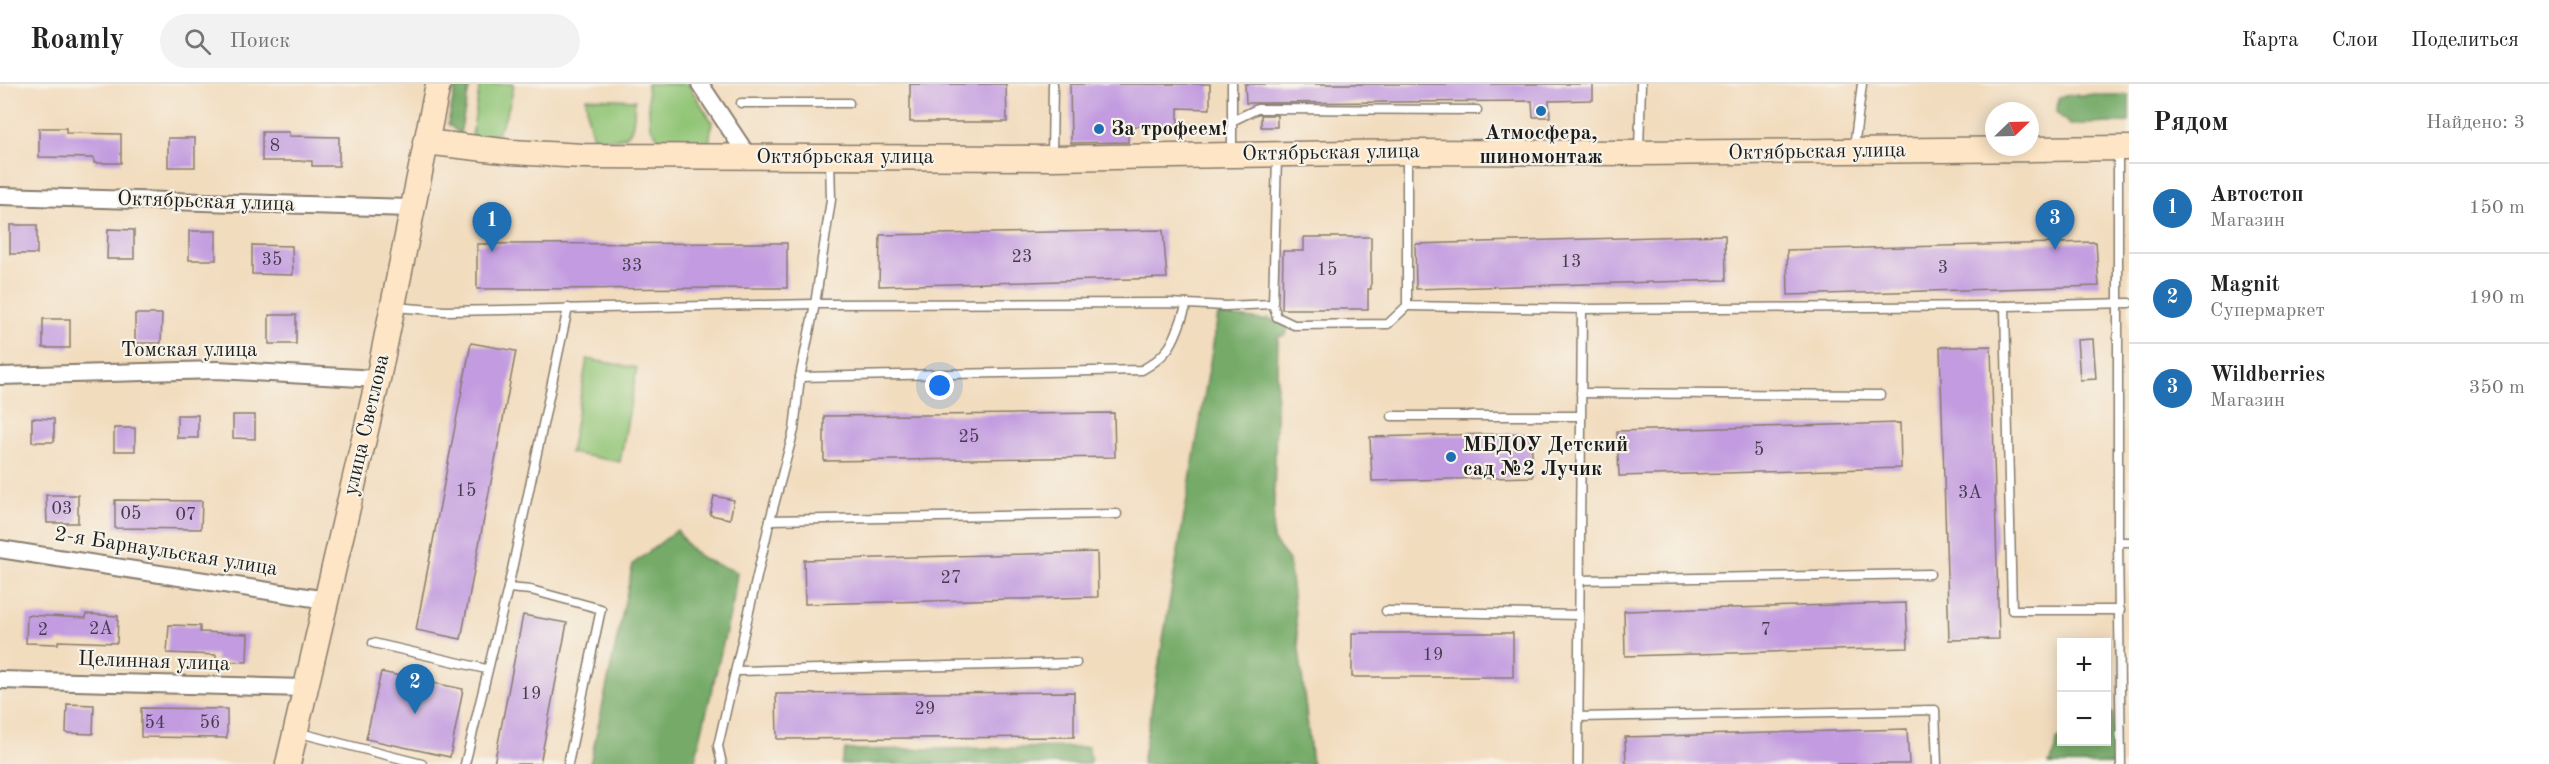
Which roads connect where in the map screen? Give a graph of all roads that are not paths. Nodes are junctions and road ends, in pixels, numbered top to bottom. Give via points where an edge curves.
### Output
1 (438, 84) edge
2 (700, 84) edge
3 (1053, 84) edge
4 (1232, 84) edge
5 (1641, 84) edge
6 (1862, 84) edge
7 (741, 103) dead end
8 (849, 103) dead end
9 (1477, 110) dead end
10 (1232, 121) junction
11 (425, 142) junction
12 (2123, 148) edge
13 (1407, 152) junction
14 (1854, 152) junction
15 (1639, 153) junction
16 (1232, 154) junction
17 (1277, 154) junction
18 (748, 156) junction
19 (830, 157) junction
20 (1052, 158) junction
21 (0, 196) edge
22 (411, 208) junction
23 (2117, 303) junction
24 (2129, 303) edge
25 (815, 304) junction
26 (1187, 304) junction
27 (1273, 304) junction
28 (1407, 306) junction
29 (2005, 306) junction
30 (393, 307) junction
31 (568, 308) junction
32 (1582, 309) junction
33 (0, 376) edge
34 (800, 377) junction
35 (378, 379) junction
36 (1581, 393) junction
37 (1880, 395) dead end
38 (2118, 396) junction
39 (2129, 396) edge
40 (1392, 416) dead end
41 (1580, 416) junction
42 (1117, 514) dead end
43 (770, 520) junction
44 (2118, 542) junction
45 (2129, 542) edge
46 (0, 549) edge
47 (1930, 574) dead end
48 (1580, 580) junction
49 (508, 588) junction
50 (326, 600) junction
51 (2120, 610) junction
52 (1386, 612) dead end
53 (1579, 615) junction
54 (373, 643) dead end
55 (1076, 663) dead end
56 (486, 669) junction
57 (736, 670) junction
58 (0, 680) edge
59 (306, 688) junction
60 (2125, 700) edge
61 (1578, 717) junction
62 (296, 732) junction
63 (288, 764) edge
64 (422, 764) edge
65 (465, 764) edge
66 (568, 764) edge
67 (723, 764) edge
68 (1578, 764) edge
69 (1937, 764) edge
70 (2121, 764) edge

1 - 11 main road, улица Светлова
2 - 18 street
3 - 20 lane
4 - 10 lane
5 - 15 lane
6 - 14 lane
7 - 8 lane
9 - 10 lane via 1257,109
10 - 16 lane
11 - 18 main road, Октябрьская улица via 567,155
11 - 22 main road, улица Светлова
12 - 14 main road, Октябрьская улица
12 - 23 lane
13 - 15 main road, Октябрьская улица
13 - 17 main road, Октябрьская улица
13 - 28 lane
14 - 15 main road, Октябрьская улица
16 - 17 main road, Октябрьская улица
16 - 20 main road, Октябрьская улица
17 - 27 lane
18 - 19 main road, Октябрьская улица
19 - 20 main road, Октябрьская улица
19 - 25 lane via 831,200
21 - 22 street, Октябрьская улица
22 - 30 main road, улица Светлова
23 - 24 lane
23 - 29 lane
23 - 38 lane
25 - 26 lane
25 - 31 lane
25 - 34 lane
26 - 27 lane
26 - 34 lane via 1173,344 1159,360 1142,370
27 - 28 lane via 1277,317 1294,325 1388,324
28 - 32 lane
29 - 32 lane
29 - 51 lane via 2012,610
30 - 31 lane via 445,311
30 - 35 main road, улица Светлова
31 - 49 lane
32 - 36 lane
33 - 35 street, Томская улица via 217,370
34 - 43 lane via 794,430
35 - 50 main road, улица Светлова
36 - 37 lane
36 - 41 lane
38 - 39 lane
38 - 44 lane
40 - 41 lane
41 - 48 lane
42 - 43 lane
43 - 57 lane
44 - 45 lane
44 - 51 lane
46 - 50 street, 2-я Барнаульская улица
47 - 48 lane
48 - 53 lane
49 - 56 lane
49 - 66 lane via 531,590 602,609
50 - 59 main road, улица Светлова
51 - 60 lane
52 - 53 lane
53 - 61 lane
54 - 56 lane
55 - 57 lane
56 - 65 lane
57 - 67 lane via 718,746
58 - 59 street, Целинная улица
59 - 62 main road, улица Светлова
60 - 70 lane
61 - 68 lane
61 - 69 lane via 1935,710
62 - 63 main road, улица Светлова
62 - 64 lane

